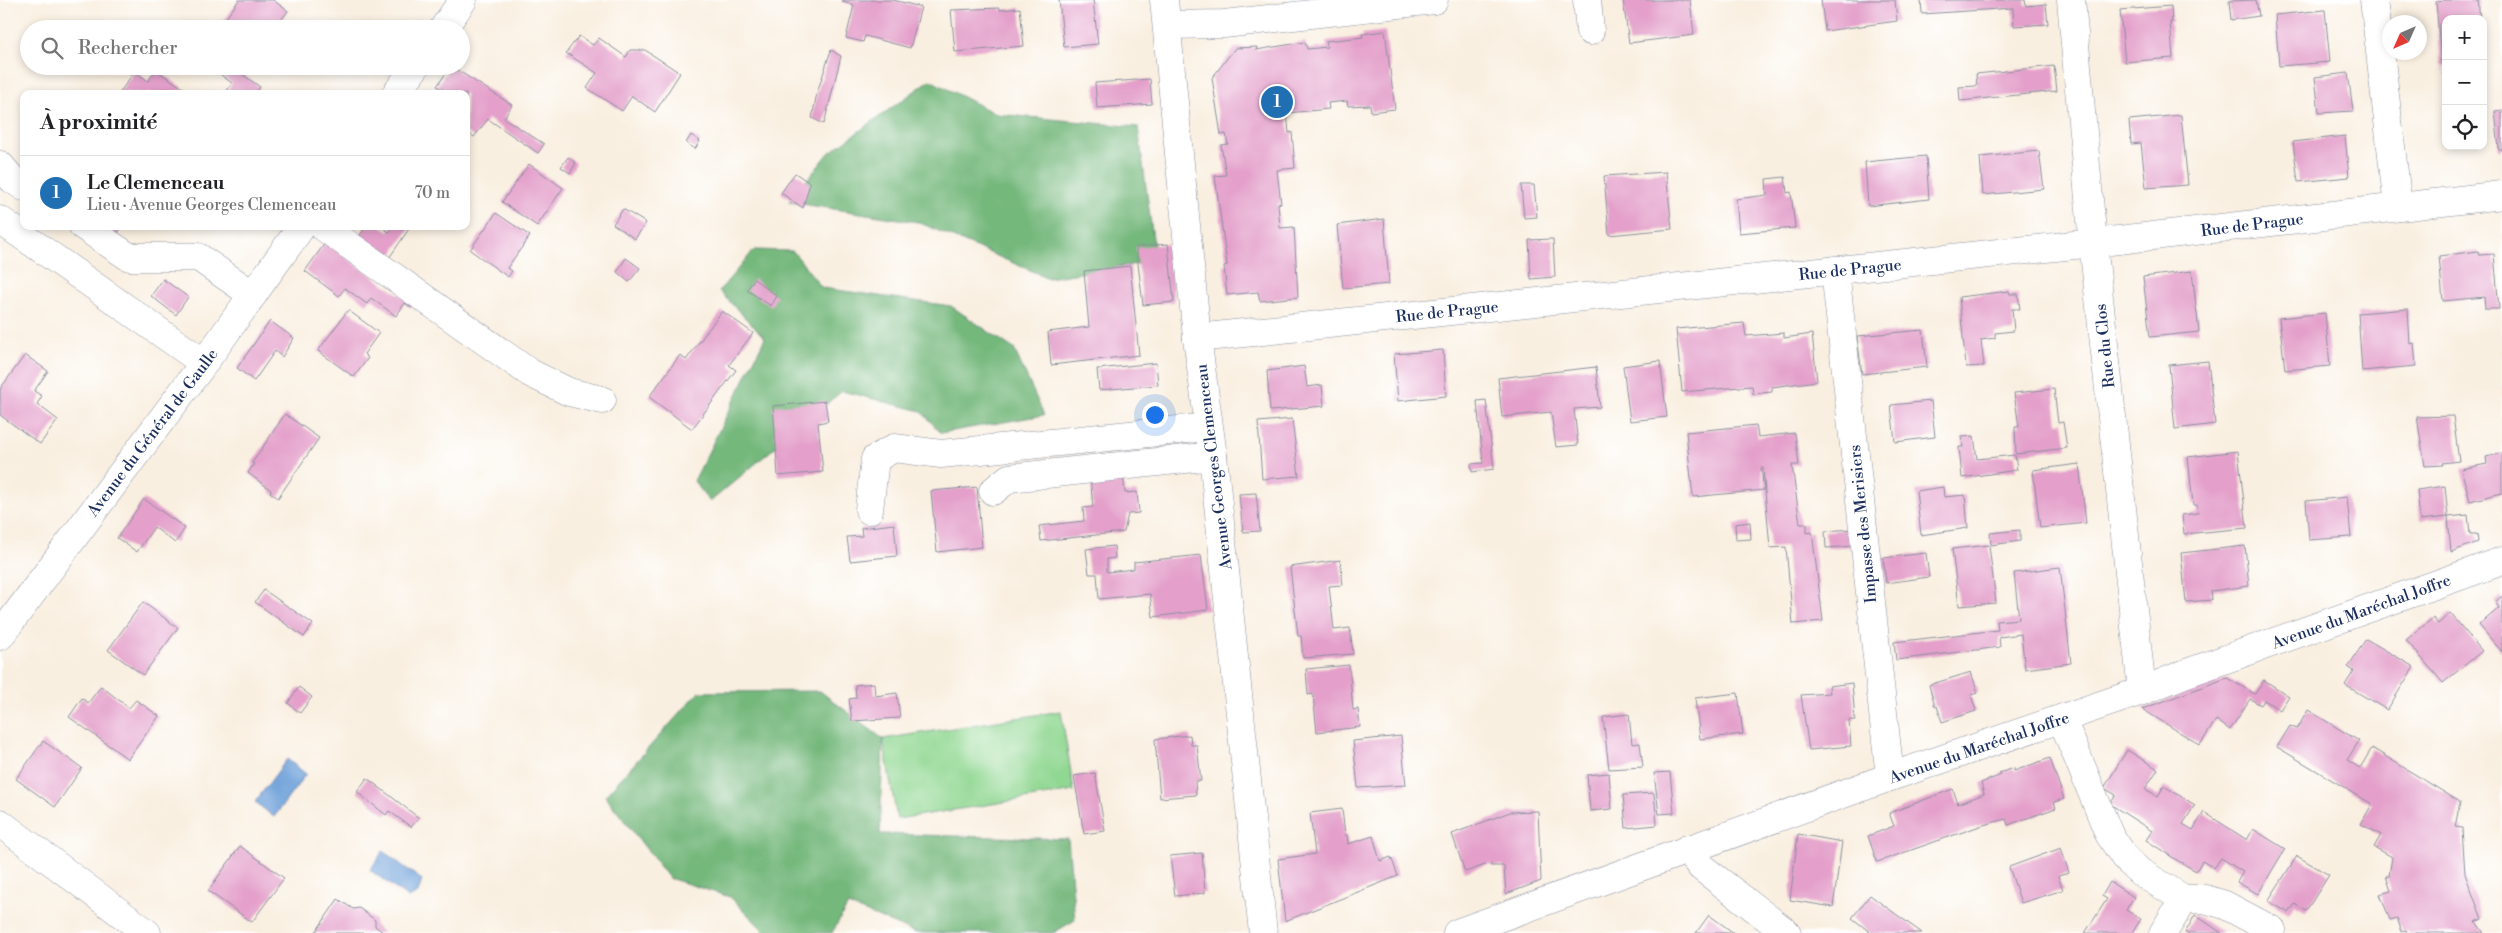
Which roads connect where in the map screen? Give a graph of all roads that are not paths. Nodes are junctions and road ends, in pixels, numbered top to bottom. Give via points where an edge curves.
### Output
1 (463, 0) edge
2 (1434, 0) edge
3 (1587, 0) edge
4 (2071, 0) edge
5 (2374, 0) edge
6 (1165, 13) edge
7 (449, 20) edge
8 (1590, 31) dead end
9 (410, 75) edge
10 (399, 90) edge
11 (0, 165) edge
12 (20, 184) edge
13 (2502, 195) edge
14 (2398, 207) junction
15 (0, 220) edge
16 (89, 230) edge
17 (299, 230) edge
18 (328, 230) edge
19 (2093, 243) junction
20 (1835, 270) junction
21 (253, 294) junction
22 (1197, 338) junction
23 (204, 363) junction
24 (602, 400) dead end
25 (1208, 428) junction
26 (1213, 456) junction
27 (993, 492) dead end
28 (869, 510) dead end
29 (2502, 561) edge
30 (0, 636) edge
31 (2142, 691) junction
32 (2062, 719) junction
33 (1890, 777) junction
34 (0, 823) edge
35 (1687, 848) junction
36 (2184, 899) junction
37 (2272, 930) dead end
38 (147, 933) edge
39 (1263, 933) edge
40 (1456, 933) edge
41 (1787, 933) edge
42 (2163, 933) edge

1 - 7 street
2 - 6 street via 1224,24
3 - 8 street
4 - 19 street, Rue du Clos
5 - 14 street
6 - 22 street, Avenue Georges Clemenceau
9 - 10 street
11 - 12 street
13 - 14 street, Rue de Prague
14 - 19 street, Rue de Prague
15 - 23 street
16 - 21 street via 129,257 198,257
17 - 21 street, Avenue du Général de Gaulle
18 - 24 street via 530,373 570,392
19 - 20 street, Rue de Prague
19 - 31 street, Rue du Clos
20 - 22 street, Rue de Prague
20 - 33 street, Impasse des Merisiers
21 - 23 street, Avenue du Général de Gaulle
22 - 25 street, Avenue Georges Clemenceau
23 - 30 street, Avenue du Général de Gaulle
25 - 26 street, Avenue Georges Clemenceau
25 - 28 street via 941,454 894,448 875,459
26 - 27 street via 1009,478
26 - 39 street, Avenue Georges Clemenceau
29 - 31 street, Avenue du Maréchal Joffre
31 - 32 street, Avenue du Maréchal Joffre
32 - 33 street, Avenue du Maréchal Joffre
32 - 36 street via 2110,834 2125,858 2140,872
33 - 35 street, Avenue du Maréchal Joffre
34 - 38 street
35 - 40 street, Avenue du Maréchal Joffre
35 - 41 street via 1701,867
36 - 37 street via 2205,899 2225,905
36 - 42 street

